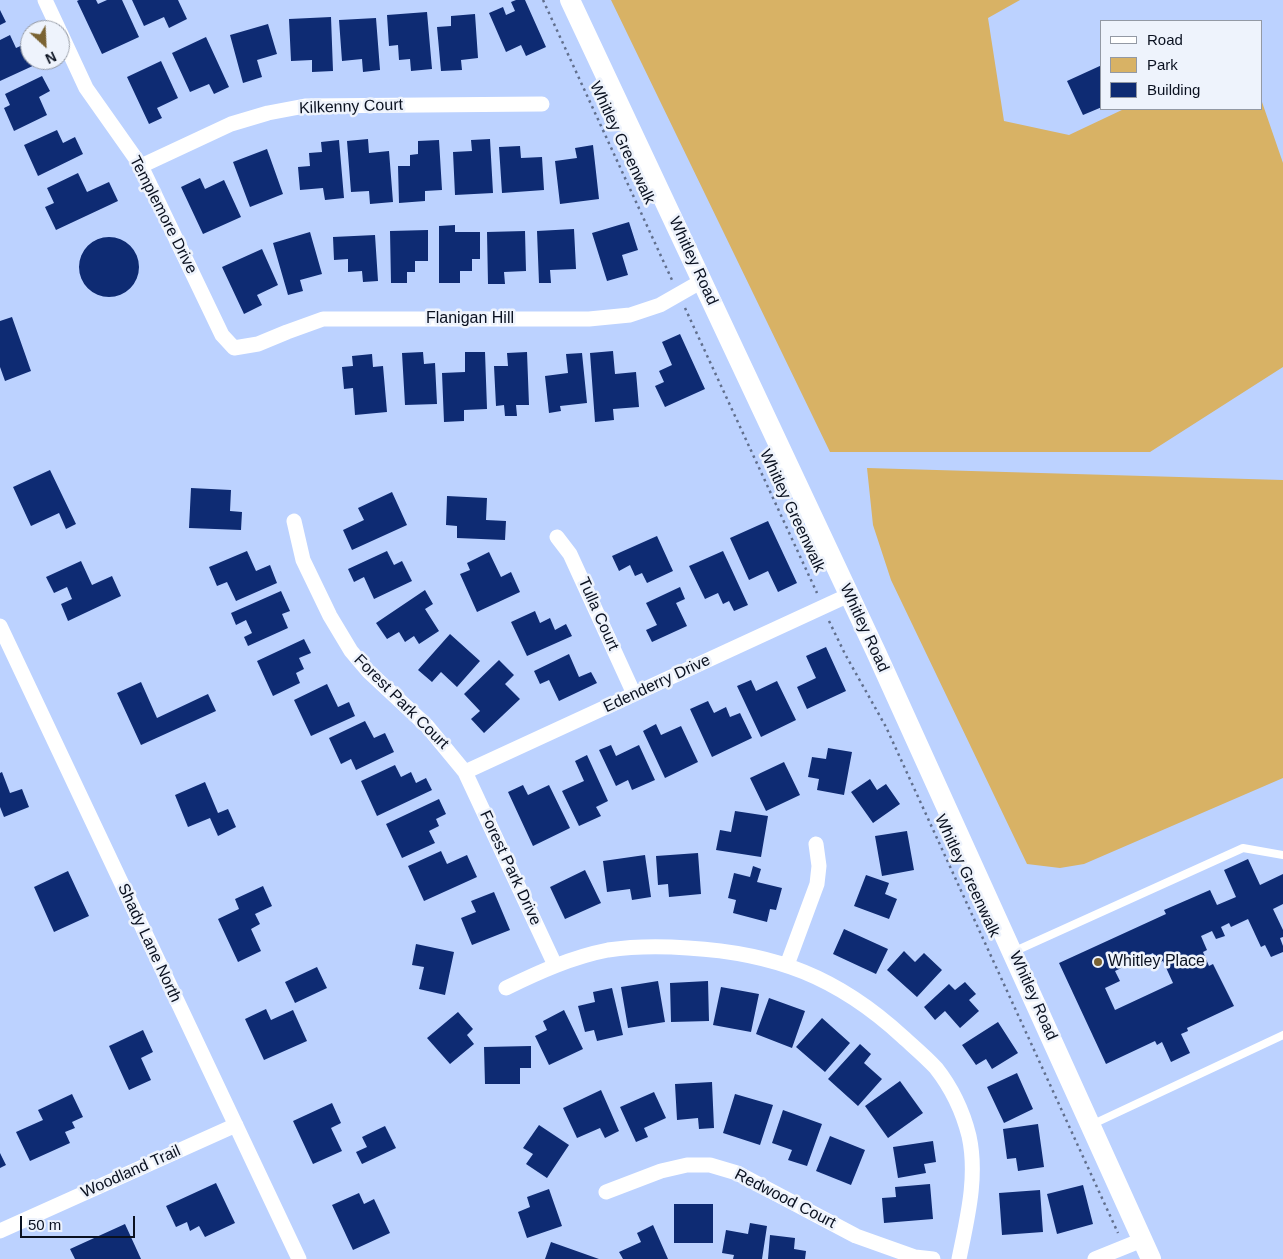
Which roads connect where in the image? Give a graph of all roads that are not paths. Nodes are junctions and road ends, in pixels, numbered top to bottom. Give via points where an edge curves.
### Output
1 (45, 0) edge
2 (570, 0) edge
3 (55, 20) edge
4 (70, 53) edge
5 (542, 104) dead end
6 (141, 166) junction
7 (702, 281) junction
8 (234, 348) joint
9 (294, 521) dead end
10 (557, 537) dead end
11 (849, 595) junction
12 (0, 626) edge
13 (634, 694) junction
14 (466, 772) junction
15 (816, 844) dead end
16 (1283, 855) edge
17 (1013, 952) junction
18 (555, 965) junction
19 (787, 965) junction
20 (506, 988) dead end
21 (1283, 1035) edge
22 (236, 1125) junction
23 (1091, 1125) junction
24 (606, 1192) dead end
25 (0, 1231) edge
26 (1133, 1243) junction
27 (299, 1259) edge
28 (933, 1259) edge
29 (959, 1259) edge
30 (1095, 1259) edge
31 (1152, 1259) edge

1 - 3 street, Templemore Drive
2 - 7 street, Whitley Road
4 - 6 street, Templemore Drive via 86,88
5 - 6 street, Kilkenny Court via 305,106 231,124
6 - 8 street, Templemore Drive via 222,335
7 - 8 street, Flanigan Hill via 660,305 630,315 589,319 324,319 258,344
7 - 11 street, Whitley Road
9 - 14 street, Forest Park Court via 306,567 351,651 427,726
10 - 13 street, Tulla Court via 570,554
11 - 13 street, Edenderry Drive
11 - 17 street, Whitley Road
12 - 22 street, Shady Lane North
13 - 14 street, Edenderry Drive
14 - 18 street, Forest Park Drive
15 - 19 street via 817,884
16 - 17 lane via 1243,848
17 - 23 street, Whitley Road
18 - 19 street via 608,950 645,946 714,950 756,956
18 - 20 street
19 - 29 street via 862,1002 930,1062 944,1080 965,1121 973,1165
21 - 23 lane
22 - 25 street, Woodland Trail
22 - 27 street, Shady Lane North
23 - 26 street, Whitley Road
24 - 28 street, Redwood Court via 661,1171 687,1165 710,1165 737,1173 856,1236
26 - 30 street
26 - 31 street, Whitley Road

